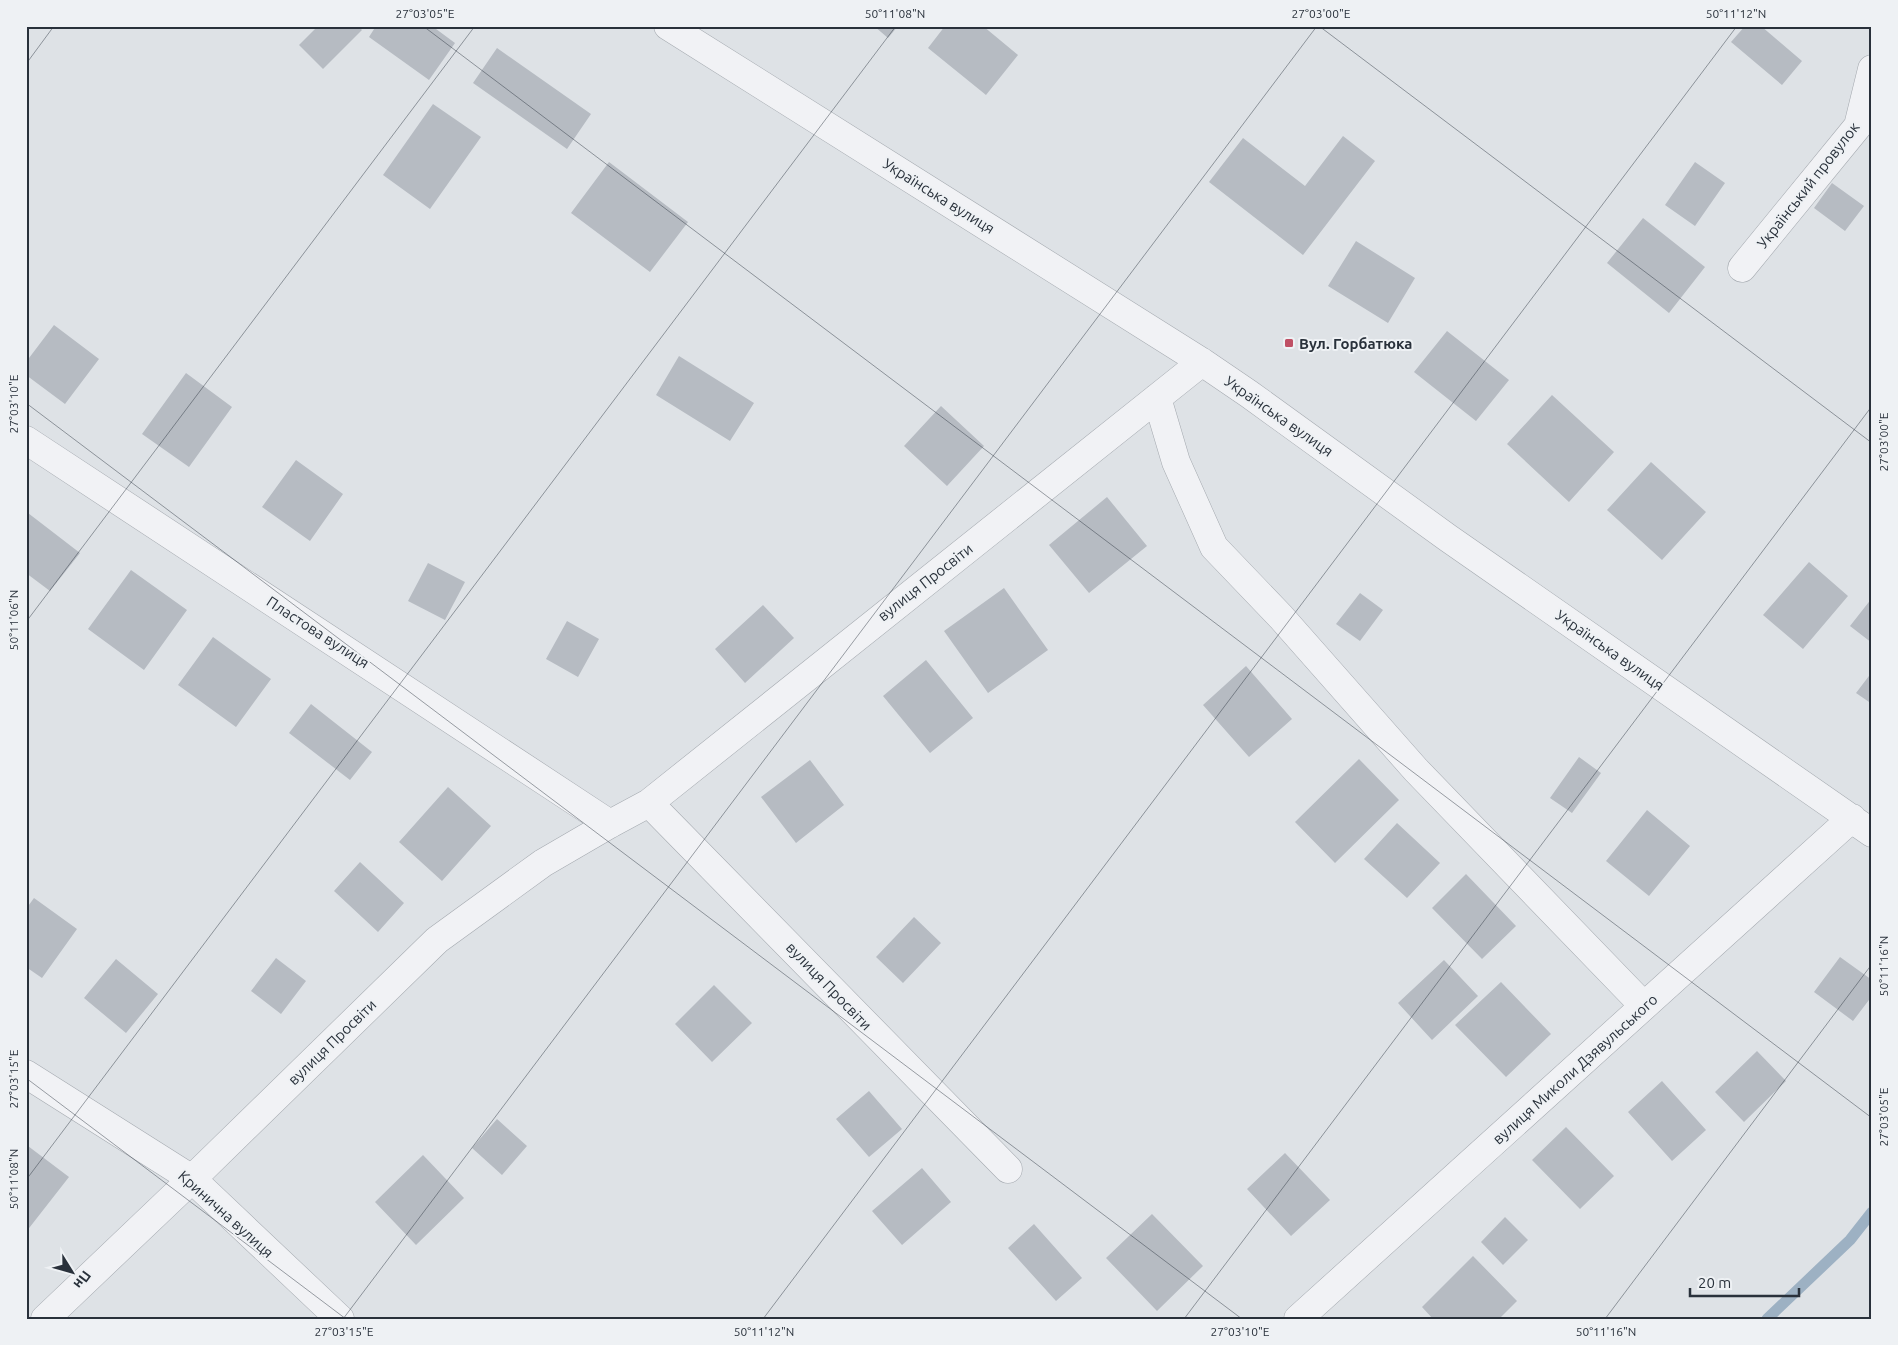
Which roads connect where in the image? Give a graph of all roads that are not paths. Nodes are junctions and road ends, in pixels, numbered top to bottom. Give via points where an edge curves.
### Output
1 (668, 26) edge
2 (1872, 69) edge
3 (1742, 268) dead end
4 (1202, 362) junction
5 (1157, 398) junction
6 (26, 440) edge
7 (649, 803) junction
8 (610, 824) junction
9 (1862, 825) edge
10 (1644, 1006) junction
11 (26, 1074) edge
12 (1008, 1169) dead end
13 (192, 1179) junction
14 (45, 1319) edge
15 (340, 1319) edge
16 (1298, 1319) edge

1 - 4 street, Українська вулиця
2 - 3 street, Український провулок via 1858,126
4 - 5 street, вулиця Просвіти
4 - 9 street, Українська вулиця via 1456,544
5 - 7 street, вулиця Просвіти
5 - 10 street via 1176,462 1214,547 1281,617 1416,770
6 - 8 street, Пластова вулиця
7 - 8 street, вулиця Просвіти
7 - 12 street, вулиця Просвіти
8 - 13 street, вулиця Просвіти via 543,863 437,940
9 - 10 street, вулиця Миколи Дзявульського
10 - 16 street, вулиця Миколи Дзявульського
11 - 13 street, Кринична вулиця
13 - 14 street, вулиця Просвіти
13 - 15 street, Кринична вулиця

